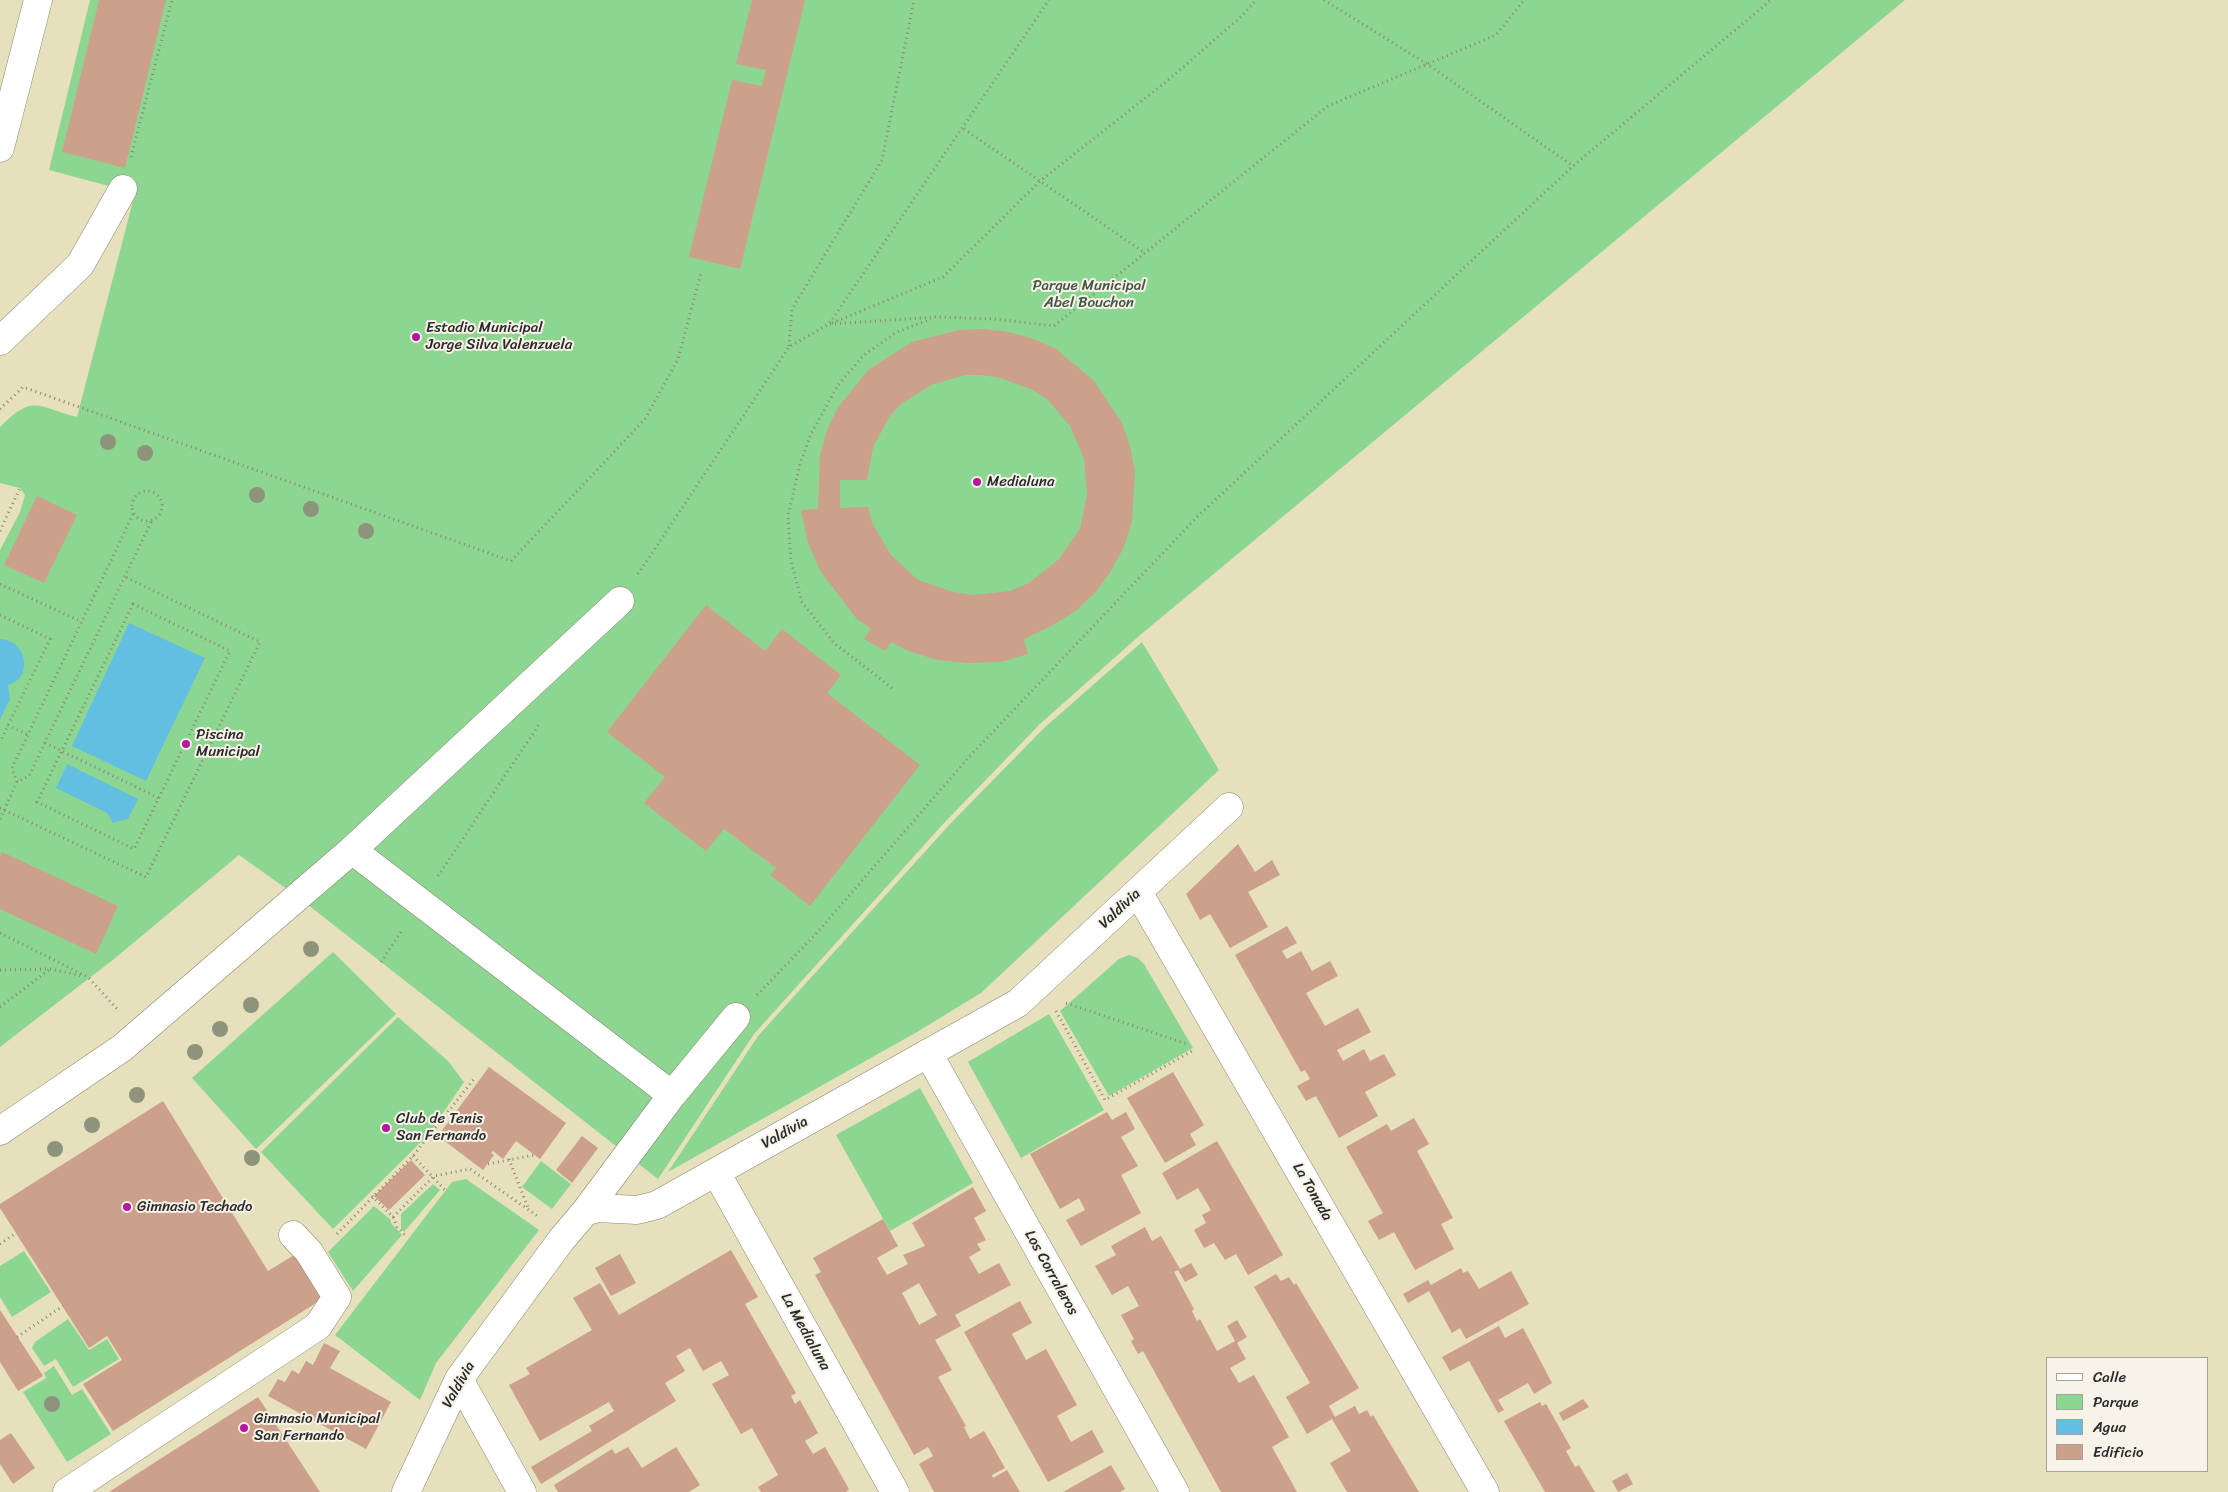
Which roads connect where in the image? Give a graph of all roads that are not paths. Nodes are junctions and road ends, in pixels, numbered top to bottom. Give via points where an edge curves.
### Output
1 (38, 0) edge
2 (0, 148) edge
3 (123, 189) road end
4 (0, 341) edge
5 (620, 601) road end
6 (1229, 807) dead end
7 (352, 850) junction
8 (1138, 892) junction
9 (736, 1017) road end
10 (928, 1053) junction
11 (672, 1095) junction
12 (0, 1131) edge
13 (716, 1172) junction
14 (585, 1212) junction
15 (293, 1235) dead end
16 (459, 1379) junction
17 (67, 1492) edge
18 (406, 1492) edge
19 (522, 1492) edge
20 (895, 1492) edge
21 (1174, 1492) edge
22 (1485, 1492) edge

1 - 2 street
3 - 4 street via 80,265
5 - 7 street
6 - 8 street, Valdivia
7 - 11 street
7 - 12 street via 122,1048
8 - 10 street, Valdivia via 1018,1003
8 - 22 street, La Tonada
9 - 11 street
10 - 13 street, Valdivia
10 - 21 street, Los Corraleros
11 - 14 street
13 - 14 street, Valdivia via 657,1205 636,1210 597,1208
13 - 20 street, La Medialuna
14 - 16 street, Valdivia
15 - 17 street via 309,1252 337,1297 318,1326
16 - 18 street, Valdivia
16 - 19 street

